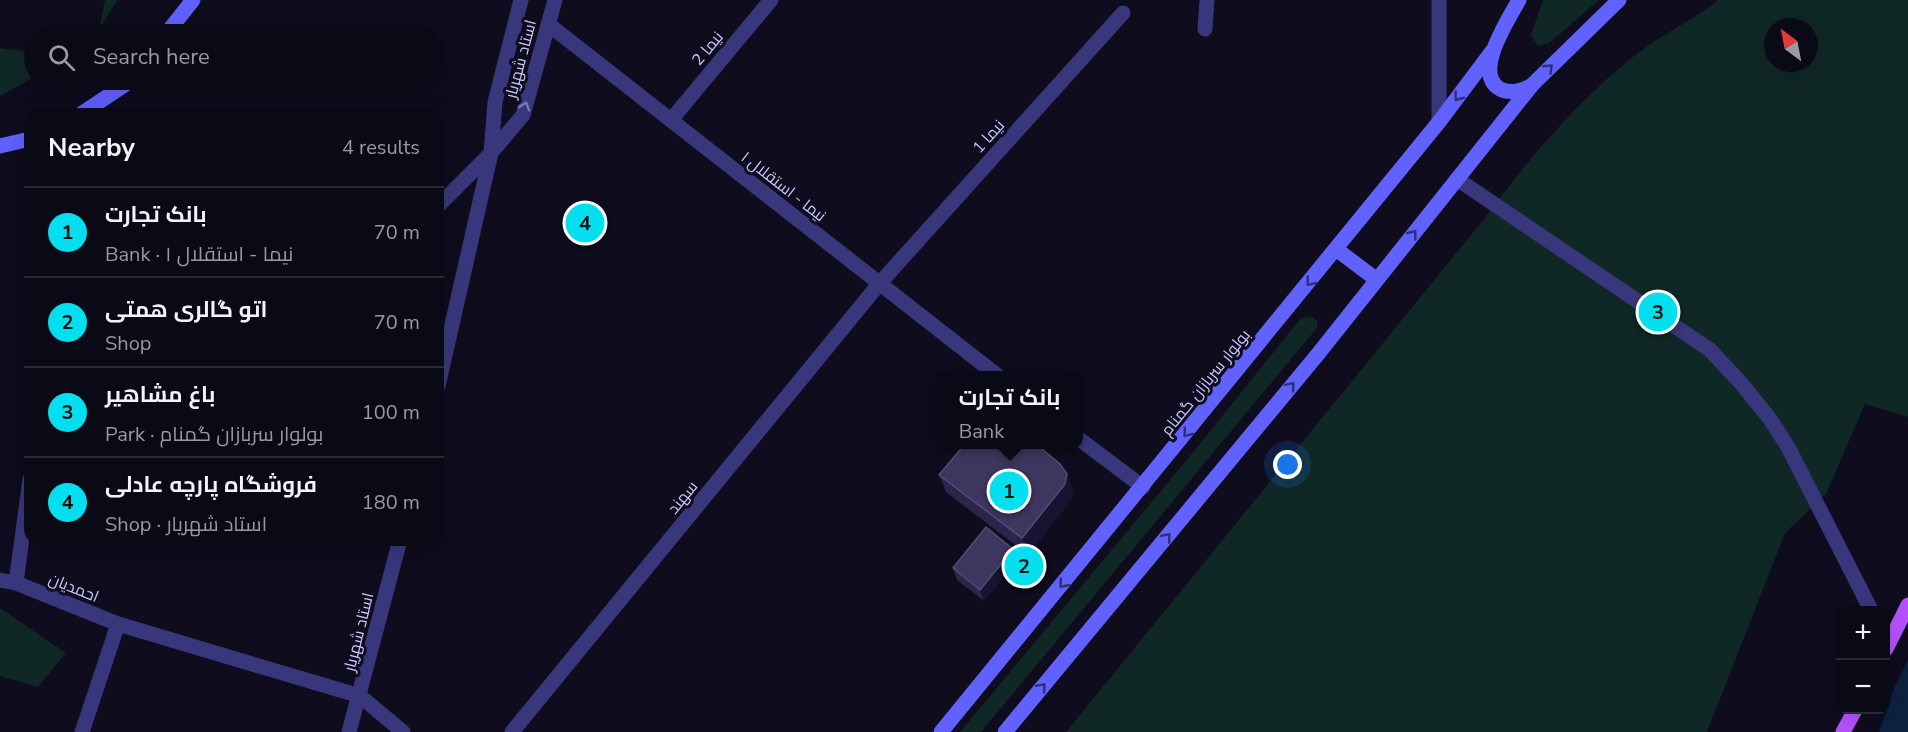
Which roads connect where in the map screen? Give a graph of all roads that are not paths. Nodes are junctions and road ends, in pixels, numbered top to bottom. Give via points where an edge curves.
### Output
1 (193, 0) edge
2 (521, 0) edge
3 (555, 0) edge
4 (771, 0) edge
5 (1207, 0) edge
6 (1439, 0) edge
7 (1519, 0) edge
8 (1619, 0) edge
9 (1123, 13) dead end
10 (174, 24) edge
11 (548, 24) junction
12 (1204, 29) dead end
13 (1493, 50) junction
14 (1532, 85) junction
15 (117, 90) edge
16 (90, 108) edge
17 (671, 120) junction
18 (1439, 122) junction
19 (24, 140) edge
20 (0, 146) edge
21 (492, 153) junction
22 (1457, 179) junction
23 (444, 200) edge
24 (1336, 249) junction
25 (1377, 280) junction
26 (879, 284) junction
27 (444, 360) edge
28 (993, 371) edge
29 (1083, 442) edge
30 (1143, 487) junction
31 (24, 524) edge
32 (398, 546) edge
33 (0, 580) edge
34 (16, 583) junction
35 (1908, 605) edge
36 (1870, 606) edge
37 (118, 624) junction
38 (1890, 637) edge
39 (360, 696) junction
40 (1853, 714) edge
41 (82, 732) edge
42 (349, 732) edge
43 (403, 732) edge
44 (512, 732) edge
45 (941, 732) edge
46 (1005, 732) edge
47 (1843, 732) edge

1 - 10 main road
2 - 21 street, استاد شهریار via 495,102
3 - 11 street, استاد شهریار
4 - 17 street, نیما 2
5 - 12 street
6 - 18 street
7 - 13 main road
14 -> 8 main road
9 - 26 street, نیما 1
11 - 17 street, نیما - استقلال ۱
21 -> 11 street, استاد شهریار via 523,115
13 - 14 main road via 1489,67 1497,87 1510,92
13 -> 18 main road, بولوار سربازان گمنام
14 - 22 main road
15 - 16 main road
17 - 26 street, نیما - استقلال ۱
18 - 24 main road, بولوار سربازان گمنام
19 - 20 main road
21 - 23 street
21 - 27 street, استاد شهریار
25 -> 22 main road
22 - 36 street via 1710,350 1770,419 1788,447
24 - 25 main road
24 -> 30 main road, بولوار سربازان گمنام
46 -> 25 main road
26 - 28 street, نیما - استقلال ۱
26 - 44 street, سهند
29 - 30 street
30 -> 45 main road, بولوار سربازان گمنام
31 - 34 street
32 - 39 street, استاد شهریار
33 - 34 street, احمدیان
34 - 37 street, احمدیان
35 - 38 main road
37 - 39 street, احمدیان
37 - 41 street
39 - 42 street, استاد شهریار
39 - 43 street
40 - 47 main road

